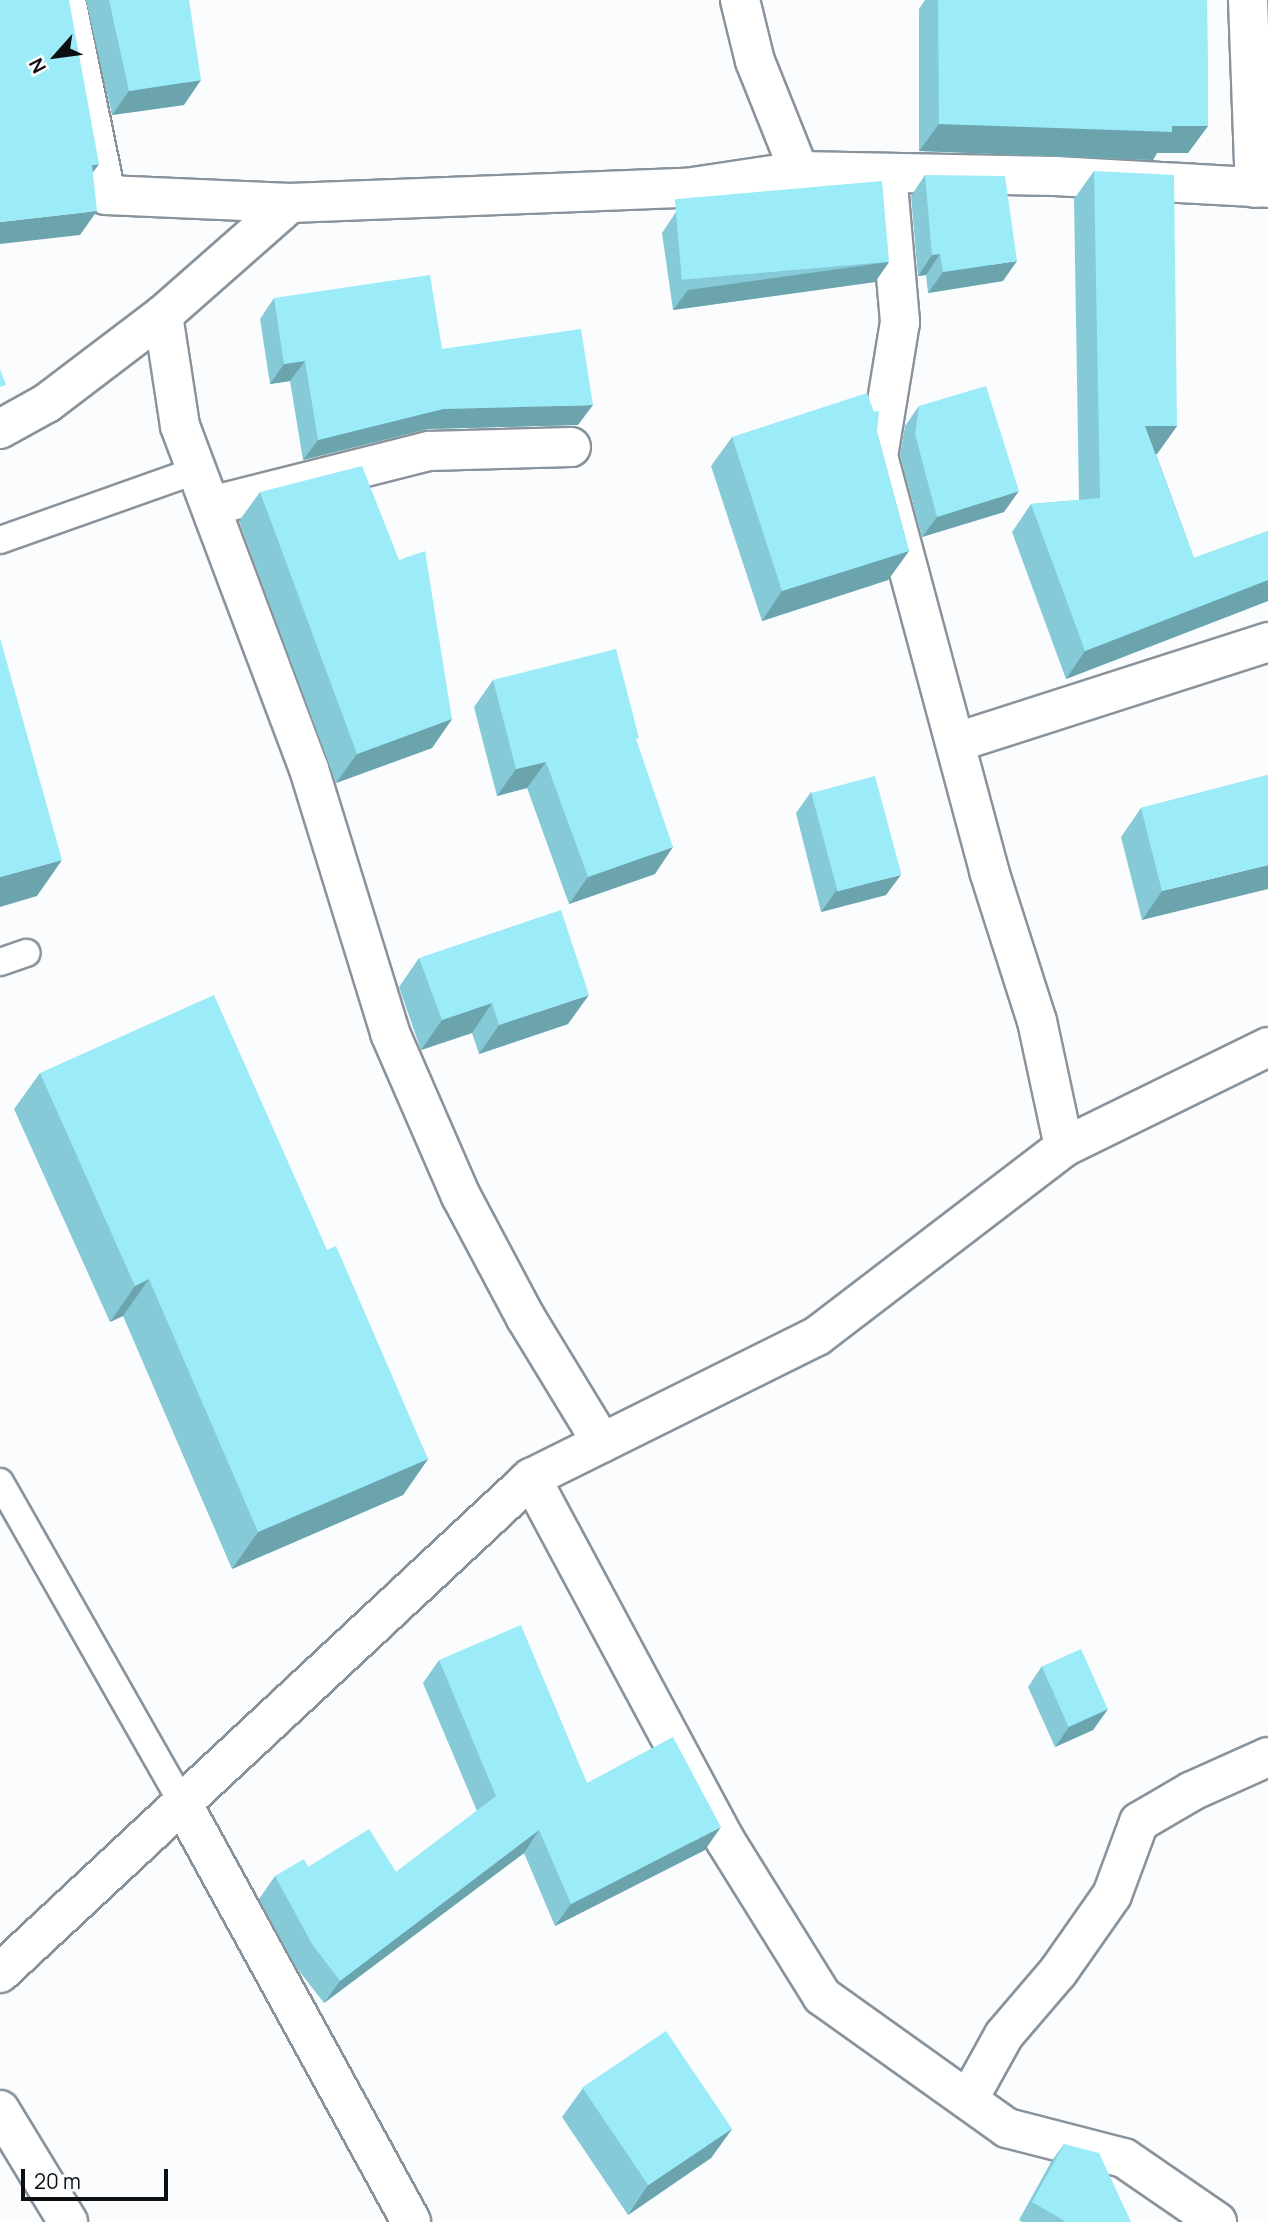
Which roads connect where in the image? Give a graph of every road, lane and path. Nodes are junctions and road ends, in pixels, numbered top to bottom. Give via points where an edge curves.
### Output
1 (66, 0) edge
2 (740, 0) edge
3 (1248, 0) edge
4 (799, 171) junction
5 (887, 173) junction
6 (1261, 188) edge
7 (290, 204) junction
8 (163, 315) junction
9 (0, 429) edge
10 (571, 447) dead end
11 (198, 470) junction
12 (211, 506) junction
13 (0, 540) edge
14 (1268, 642) edge
15 (957, 742) junction
16 (26, 953) dead end
17 (0, 962) edge
18 (1268, 1047) edge
19 (1064, 1147) junction
20 (602, 1443) junction
21 (531, 1478) junction
22 (0, 1482) edge
23 (1268, 1757) edge
24 (182, 1803) junction
25 (0, 1973) edge
26 (968, 2100) junction
27 (0, 2110) edge
28 (68, 2222) edge
29 (411, 2222) edge
30 (1217, 2222) edge

1 - 7 street via 106,195
2 - 4 street via 755,61
3 - 6 street
4 - 5 street
4 - 7 street via 686,188
5 - 6 street
5 - 15 street via 900,322 878,456
7 - 8 street
8 - 9 street via 47,403
8 - 11 street via 180,426
10 - 12 street via 429,451
11 - 12 street
11 - 13 lane
12 - 20 street via 309,769 390,1033 461,1196 526,1318
14 - 15 street
15 - 19 street via 989,871 1037,1021
16 - 17 lane
18 - 19 street
19 - 20 street via 817,1336
20 - 21 street
21 - 24 street
21 - 26 street via 725,1840 822,1996
22 - 24 lane
23 - 26 street via 1192,1791 1139,1822 1112,1895 1058,1972 1004,2035
24 - 25 street
24 - 29 street
26 - 30 street via 1007,2128 1124,2158
27 - 28 street

